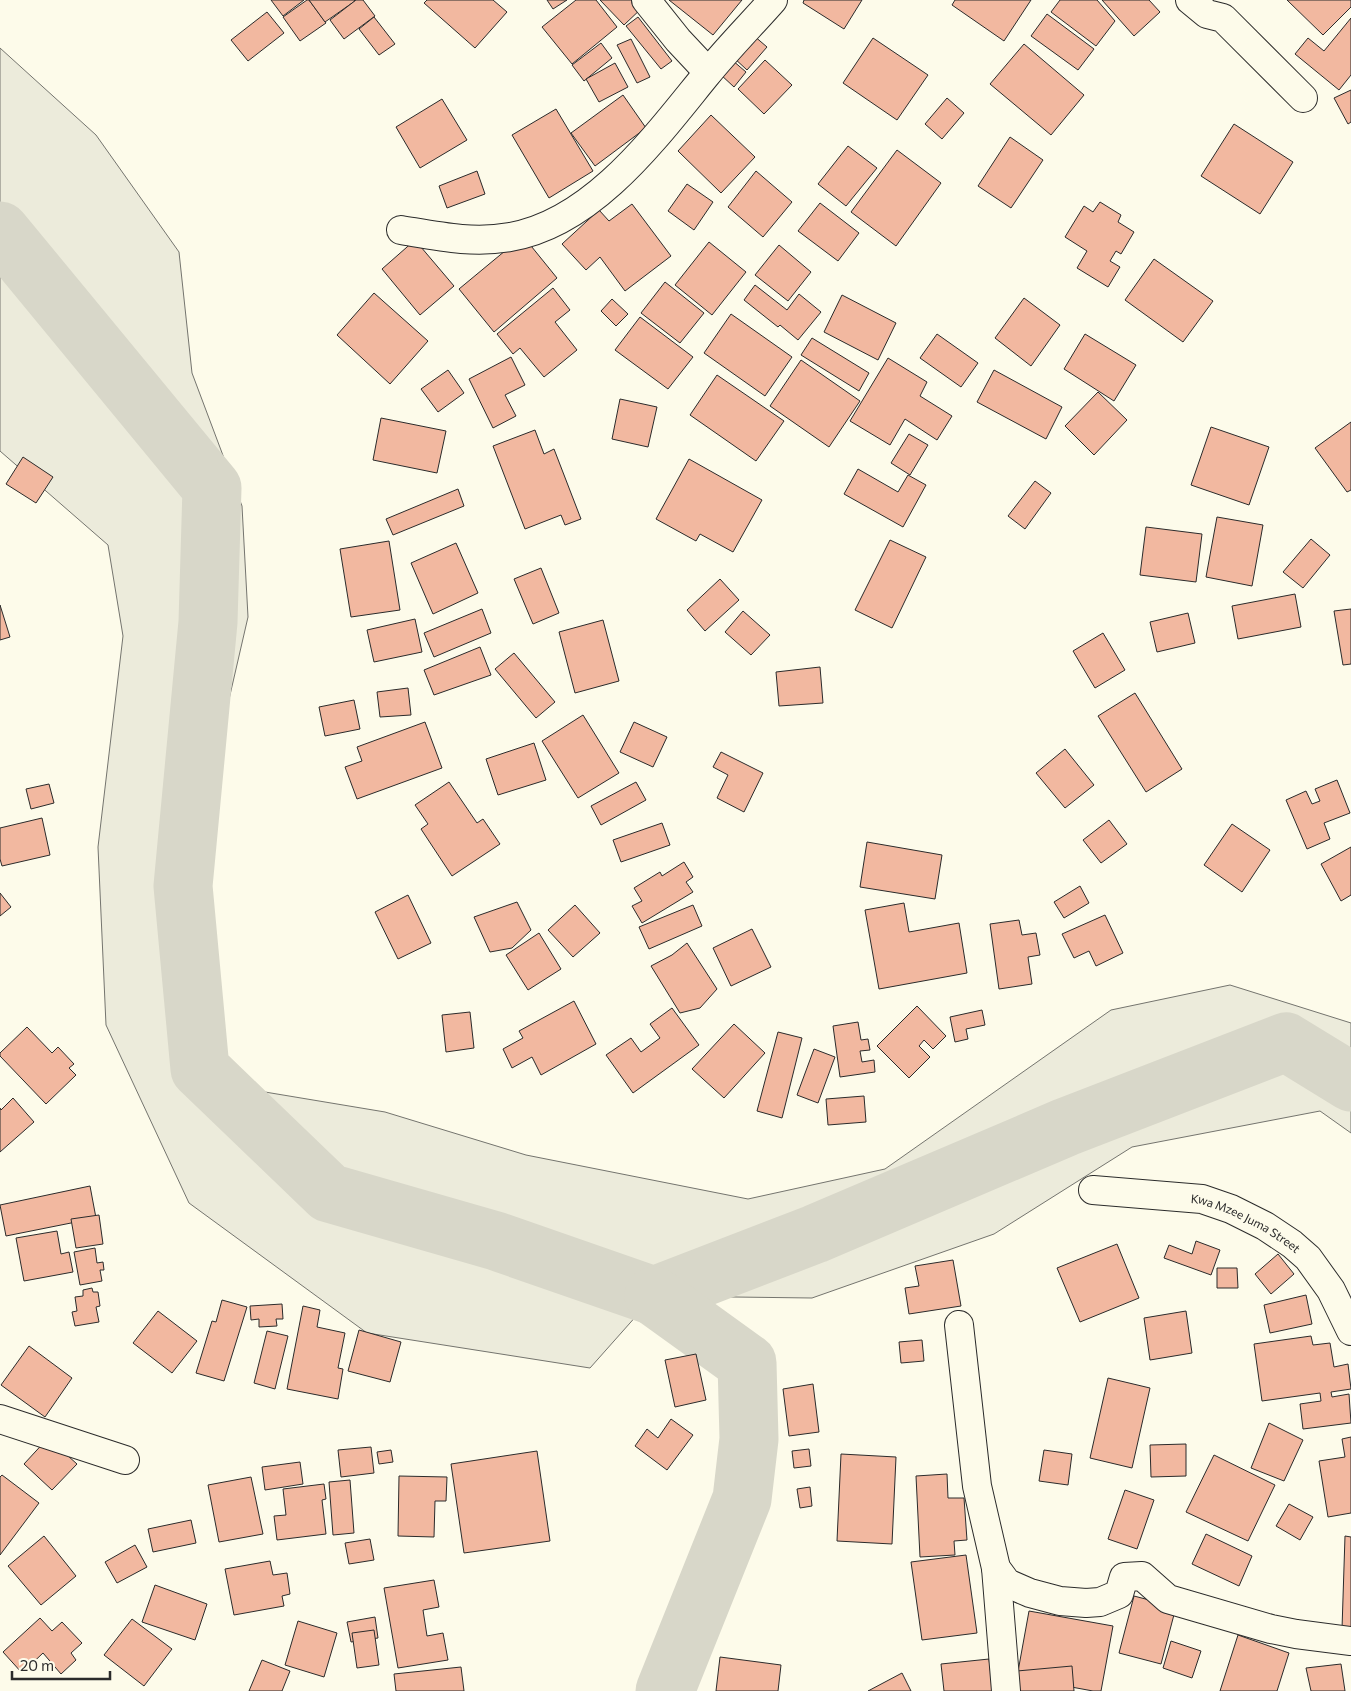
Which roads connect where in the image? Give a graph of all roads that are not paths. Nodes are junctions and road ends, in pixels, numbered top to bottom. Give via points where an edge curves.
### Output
1 (646, 0) edge
2 (773, 0) edge
3 (1190, 0) edge
4 (708, 72) junction
5 (1304, 98) dead end
6 (401, 230) dead end
7 (1093, 1190) dead end
8 (960, 1325) dead end
9 (1351, 1331) edge
10 (0, 1419) edge
11 (125, 1460) dead end
12 (996, 1568) junction
13 (1351, 1641) edge
14 (1006, 1691) edge

1 - 4 street
2 - 4 street
3 - 5 street via 1208,14 1224,18
4 - 6 street via 630,166 567,216 539,229 486,240
7 - 9 street, Kwa Mzee Juma Street via 1202,1200 1231,1209 1265,1226 1308,1258 1331,1290
8 - 12 street via 977,1486
10 - 11 street
12 - 13 street via 1008,1583 1030,1593 1060,1601 1086,1603 1100,1602 1119,1594 1124,1577 1142,1576 1168,1599 1271,1629
12 - 14 street

